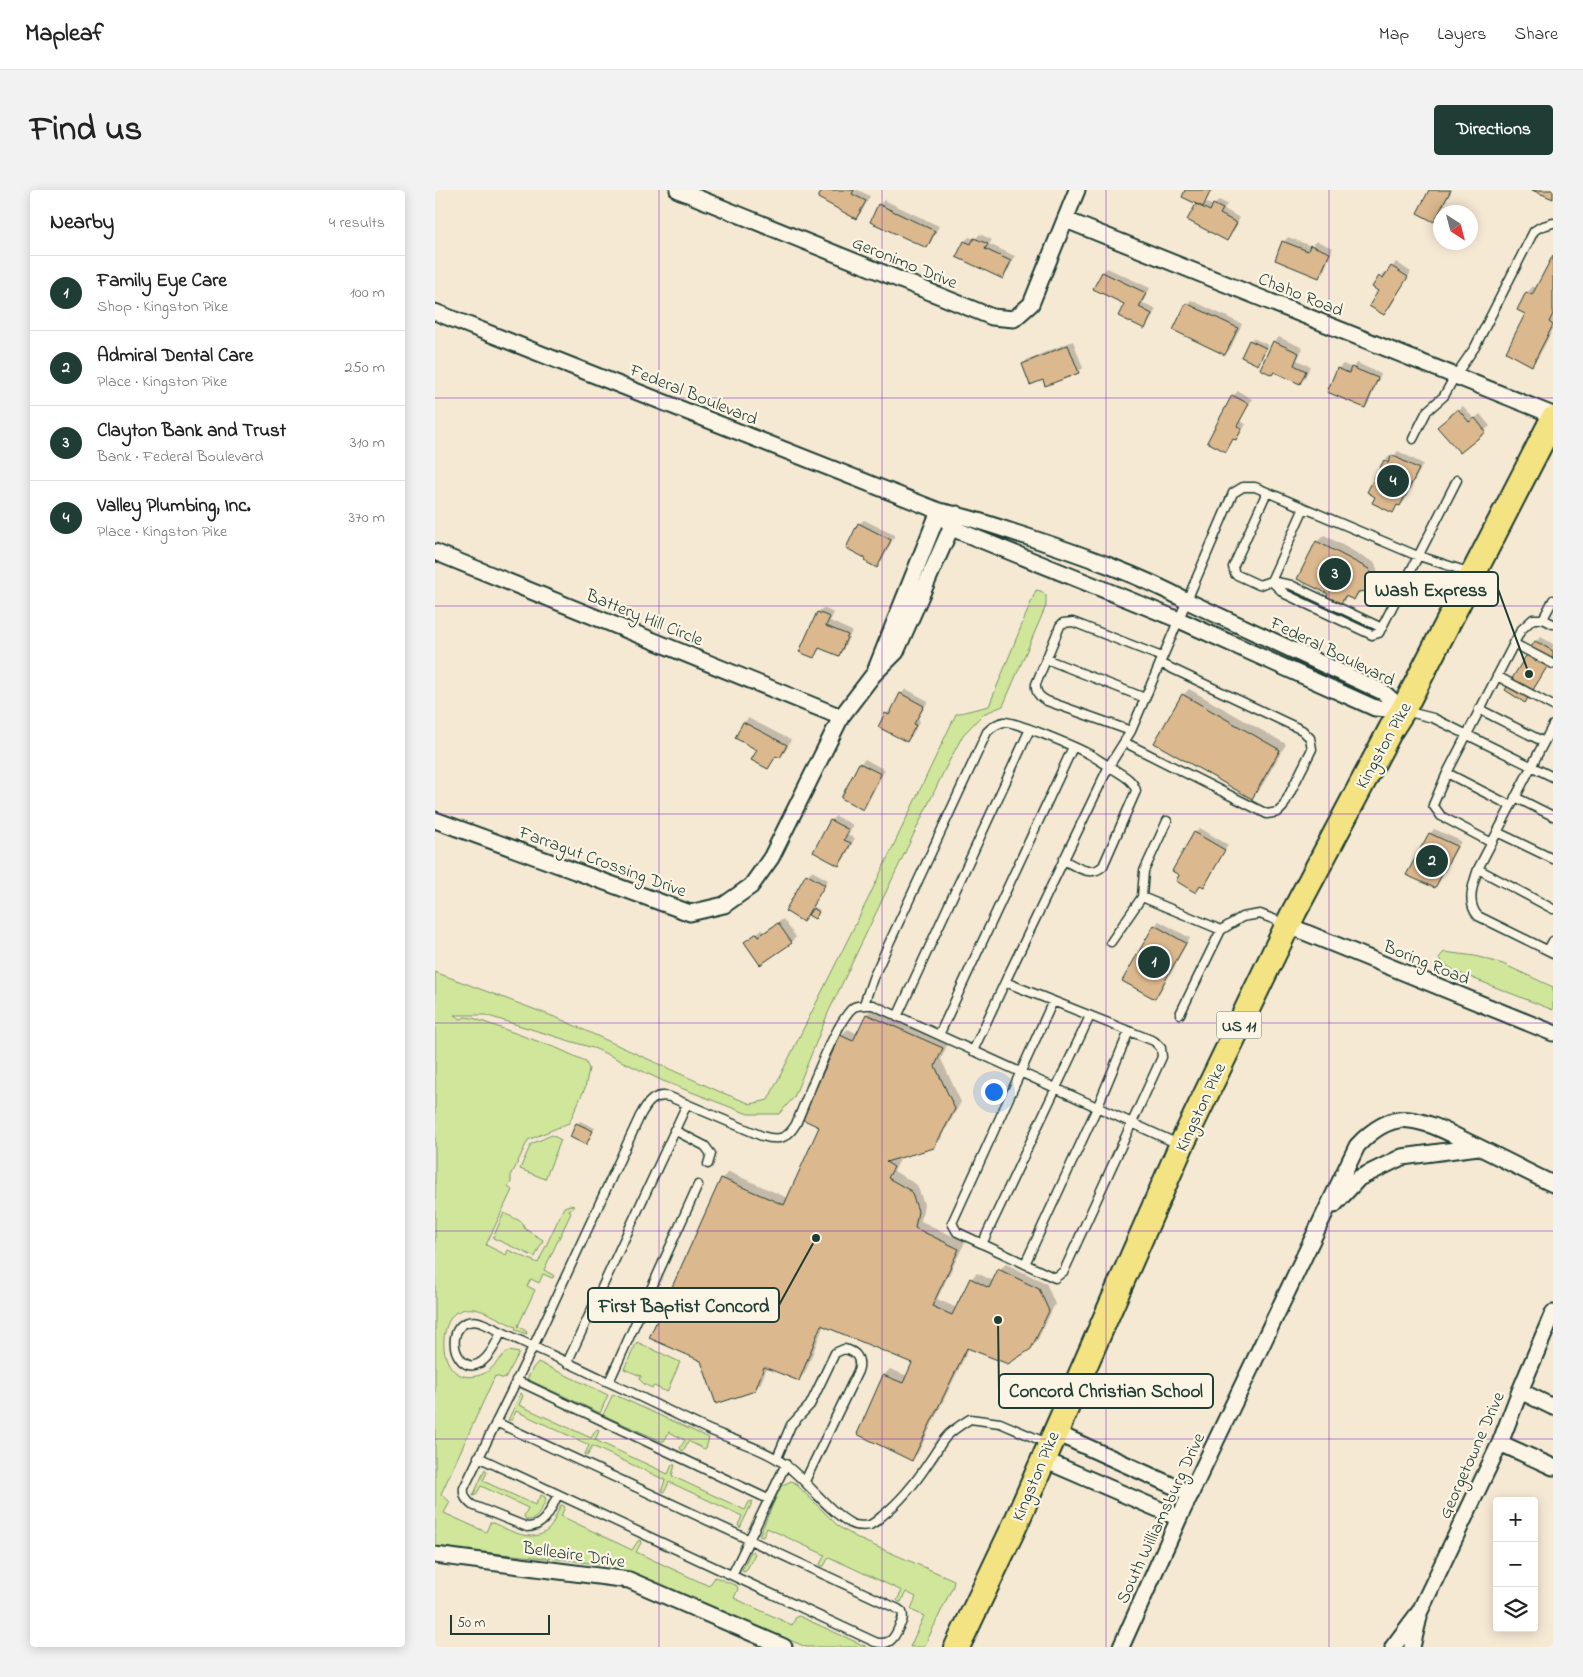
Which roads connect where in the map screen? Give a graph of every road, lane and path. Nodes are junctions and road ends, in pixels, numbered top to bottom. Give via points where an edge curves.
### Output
1 (678, 190) edge
2 (1077, 190) edge
3 (1066, 220) junction
4 (1553, 223) edge
5 (435, 312) edge
6 (1455, 376) junction
7 (1553, 415) edge
8 (1553, 419) edge
9 (1413, 439) dead end
10 (1457, 480) dead end
11 (1267, 492) junction
12 (1304, 508) junction
13 (939, 511) junction
14 (955, 520) junction
15 (435, 552) edge
16 (1419, 556) junction
17 (915, 572) junction
18 (1473, 573) junction
19 (929, 578) junction
20 (1271, 581) junction
21 (1553, 600) edge
22 (1187, 601) junction
23 (1543, 619) junction
24 (1179, 620) junction
25 (1553, 624) edge
26 (1513, 643) junction
27 (1046, 660) junction
28 (1161, 660) junction
29 (1553, 664) edge
30 (873, 675) junction
31 (1497, 676) junction
32 (1145, 698) junction
33 (1553, 706) edge
34 (1479, 709) junction
35 (1403, 710) junction
36 (841, 717) junction
37 (1553, 725) edge
38 (1030, 730) junction
39 (1131, 731) junction
40 (1467, 734) junction
41 (1548, 741) edge
42 (1124, 742) junction
43 (1073, 747) junction
44 (1109, 766) junction
45 (1531, 766) junction
46 (1447, 773) junction
47 (1553, 777) edge
48 (1515, 797) junction
49 (1511, 806) junction
50 (1553, 816) edge
51 (435, 820) edge
52 (1167, 821) dead end
53 (1497, 832) junction
54 (1492, 842) junction
55 (1553, 859) edge
56 (1063, 860) junction
57 (1478, 870) junction
58 (1142, 898) junction
59 (1553, 909) edge
60 (1287, 925) junction
61 (1221, 930) junction
62 (1553, 941) edge
63 (1111, 942) dead end
64 (1551, 951) edge
65 (1005, 982) junction
66 (1053, 1001) junction
67 (863, 1004) junction
68 (1180, 1014) dead end
69 (1090, 1016) junction
70 (897, 1017) junction
71 (1129, 1031) junction
72 (1553, 1033) edge
73 (939, 1035) junction
74 (973, 1051) junction
75 (1019, 1072) junction
76 (1056, 1089) junction
77 (687, 1104) junction
78 (1097, 1108) junction
79 (1132, 1124) junction
80 (674, 1130) junction
81 (1181, 1146) junction
82 (1478, 1147) junction
83 (708, 1164) dead end
84 (1553, 1184) edge
85 (698, 1186) dead end
86 (1325, 1215) junction
87 (982, 1244) junction
88 (1025, 1264) junction
89 (1553, 1313) edge
90 (501, 1332) junction
91 (533, 1347) junction
92 (567, 1363) junction
93 (516, 1380) junction
94 (609, 1382) junction
95 (1519, 1391) junction
96 (1553, 1407) edge
97 (496, 1422) junction
98 (1500, 1443) junction
99 (1049, 1445) junction
100 (478, 1457) junction
101 (777, 1458) junction
102 (785, 1464) junction
103 (1553, 1467) edge
104 (805, 1481) junction
105 (558, 1494) junction
106 (1191, 1494) junction
107 (768, 1499) junction
108 (1179, 1518) junction
109 (749, 1540) junction
110 (435, 1555) edge
111 (732, 1576) junction
112 (1420, 1611) junction
113 (784, 1647) edge
114 (957, 1647) edge
115 (1121, 1647) edge
116 (1393, 1647) edge
117 (1412, 1647) edge

1 - 3 street, Geronimo Drive via 992,317 1014,319 1031,304
2 - 3 street
3 - 6 street, Chaho Road
4 - 6 lane via 1534,231 1475,347
5 - 13 street, Federal Boulevard
6 - 7 street, Chaho Road
6 - 9 lane via 1445,396 1427,412
8 - 18 main road, Kingston Pike / US 11
10 - 16 lane
11 - 12 lane
11 - 20 lane via 1233,571 1259,585
11 - 22 lane via 1243,487 1233,493
12 - 16 lane
12 - 20 lane
13 - 14 street, Federal Boulevard
13 - 17 street, Farragut Crossing Drive
14 - 19 street, Farragut Crossing Drive
14 - 22 street, Federal Boulevard via 1068,551
14 - 24 street, Federal Boulevard via 954,529
15 - 36 street, Battery Hill Circle
16 - 18 lane
16 - 20 lane via 1381,631 1291,585
17 - 19 street
17 - 30 street, Farragut Crossing Drive
18 - 35 main road, Kingston Pike / US 11
19 - 30 street, Farragut Crossing Drive via 896,652
21 - 23 lane
22 - 24 lane
22 - 35 street, Federal Boulevard via 1383,692
23 - 25 lane
23 - 26 lane via 1533,619
24 - 28 lane
24 - 35 street, Federal Boulevard via 1375,708
26 - 29 lane
26 - 31 lane
27 - 28 lane via 1060,626 1073,622
27 - 32 lane
27 - 39 lane via 1035,689 1041,697
28 - 32 lane
28 - 42 lane via 1302,730 1311,738 1312,748 1283,807 1278,812 1267,814
30 - 36 street, Farragut Crossing Drive
31 - 33 lane
31 - 34 lane
32 - 39 lane
34 - 40 lane
34 - 41 lane
35 - 40 lane via 1433,718
35 - 60 main road, Kingston Pike / US 11
36 - 51 street, Farragut Crossing Drive via 771,858 751,886 723,905 691,913
37 - 41 lane
38 - 43 lane
38 - 67 lane via 1003,722 987,732
38 - 70 lane
39 - 42 lane
40 - 45 lane
40 - 46 lane
41 - 45 lane
42 - 44 lane
43 - 44 lane
43 - 73 lane
44 - 56 lane
44 - 56 lane via 1128,780 1136,791 1103,866 1090,872
45 - 47 lane
45 - 48 lane
46 - 49 lane
46 - 54 lane via 1433,805 1441,816
48 - 49 lane
48 - 50 lane
49 - 53 lane
52 - 58 lane via 1144,871
53 - 54 lane
53 - 55 lane
54 - 57 lane
56 - 65 lane
57 - 59 lane
57 - 64 lane via 1471,893 1473,911
58 - 61 lane
58 - 63 lane
60 - 61 lane via 1260,914 1242,917
60 - 72 street, Boring Road
60 - 81 main road, Kingston Pike / US 11
61 - 68 lane
62 - 64 lane
65 - 66 lane
65 - 74 lane
66 - 69 lane
66 - 75 lane
67 - 70 lane via 873,1005
67 - 77 lane via 855,1007 841,1023 796,1124 784,1137 762,1136
69 - 71 lane
69 - 76 lane
70 - 73 lane
71 - 78 lane
71 - 79 lane via 1154,1042 1162,1052
73 - 74 lane
74 - 75 lane
75 - 76 lane
75 - 87 lane via 952,1223 957,1232
76 - 78 lane
76 - 87 lane
77 - 80 lane
77 - 91 lane via 662,1095 646,1105
78 - 79 lane
78 - 88 lane
79 - 81 lane
79 - 88 lane via 1064,1272 1055,1278
80 - 83 lane via 705,1146 711,1154
80 - 92 lane
81 - 99 main road, Kingston Pike / US 11
82 - 84 street, South Williamsburg Drive
82 - 86 street, South Williamsburg Drive via 1402,1157 1359,1178
82 - 86 street, South Williamsburg Drive via 1437,1128 1410,1120 1380,1126 1357,1146
85 - 94 lane
86 - 106 street, South Williamsburg Drive
87 - 88 lane
89 - 95 street, Georgetowne Drive
90 - 90 lane via 473,1321 461,1324 449,1340 451,1352 461,1364 467,1366 481,1362 492,1351
90 - 91 lane
91 - 92 lane
91 - 93 lane
92 - 94 lane
93 - 97 lane
93 - 107 lane
94 - 101 lane via 704,1428
95 - 96 street
95 - 98 street, Georgetowne Drive
97 - 100 lane
97 - 109 lane
98 - 103 street
98 - 112 street, Georgetowne Drive
99 - 104 lane via 1000,1423 970,1419 947,1436 896,1506 871,1524 853,1525
99 - 106 street
99 - 108 street
99 - 114 main road, Kingston Pike / US 11
100 - 105 lane
100 - 105 lane via 463,1488 472,1505 519,1526 533,1527 545,1520
101 - 102 lane
101 - 104 lane via 791,1425 810,1405 835,1353 844,1349 854,1353 860,1364
102 - 104 lane
102 - 107 lane
105 - 111 lane
106 - 108 street, South Williamsburg Drive
107 - 109 lane
108 - 115 street, South Williamsburg Drive
109 - 111 lane
109 - 111 lane via 898,1609 903,1620 893,1639 885,1643 875,1642
110 - 113 street, Belleaire Drive via 629,1580
112 - 116 street, Georgetowne Drive
112 - 117 street, Georgetowne Drive

